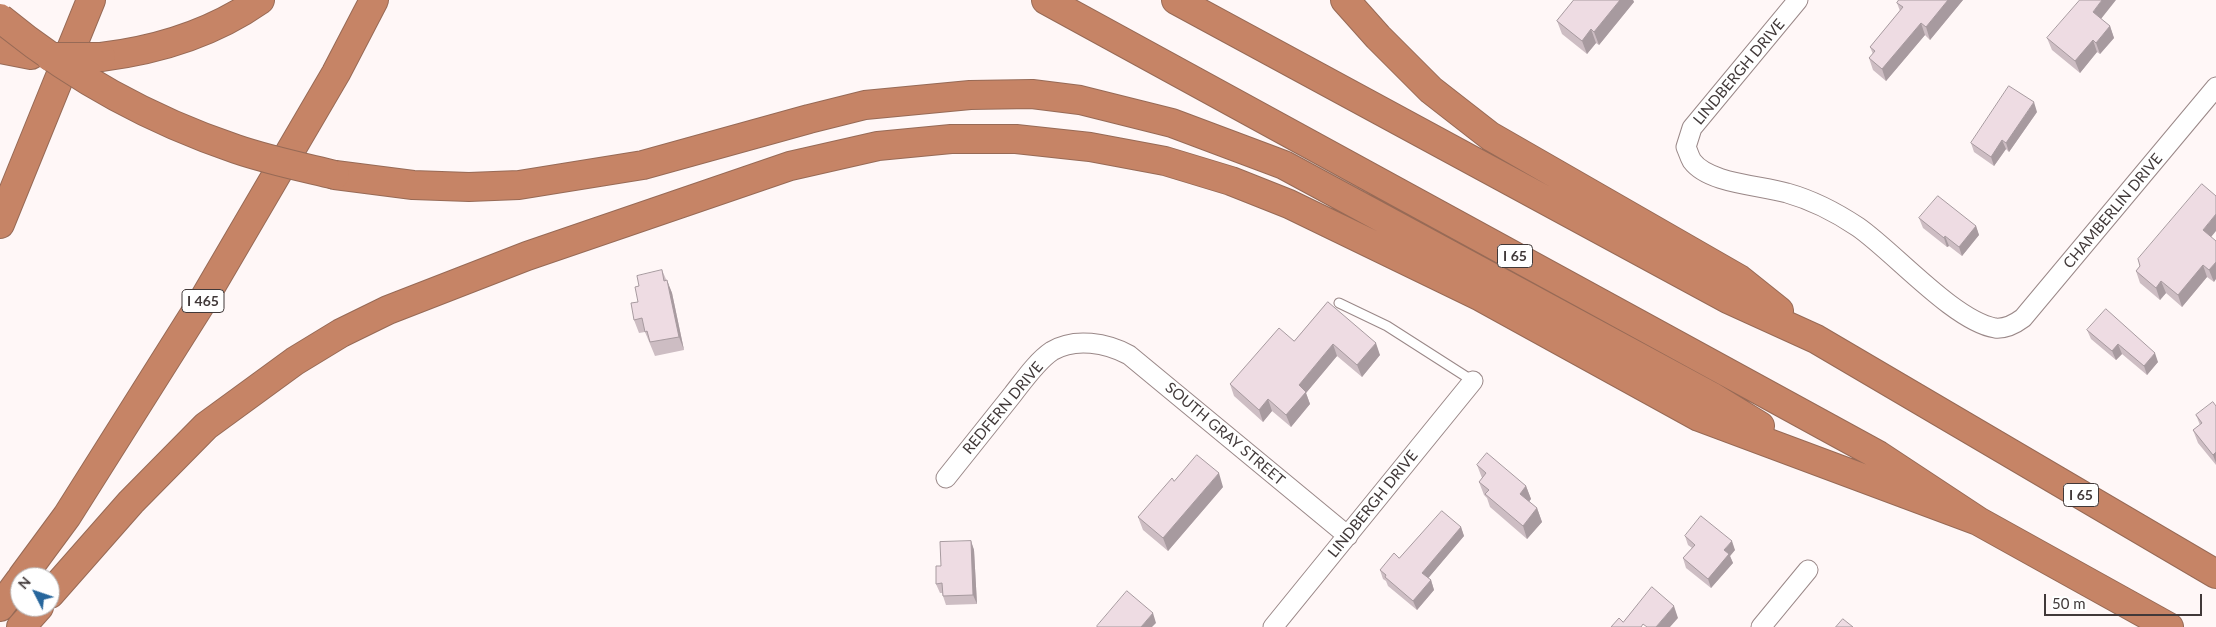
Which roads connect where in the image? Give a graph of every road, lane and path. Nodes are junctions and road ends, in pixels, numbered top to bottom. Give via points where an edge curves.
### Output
1 (91, 0) edge
2 (260, 0) edge
3 (374, 0) edge
4 (1046, 0) edge
5 (1176, 0) edge
6 (1345, 0) edge
7 (1798, 0) edge
8 (0, 18) edge
9 (0, 49) edge
10 (2216, 87) edge
11 (0, 224) edge
12 (1339, 302) dead end
13 (2004, 327) joint
14 (1816, 339) junction
15 (1096, 343) joint
16 (1472, 381) joint
17 (1817, 461) junction
18 (946, 478) dead end
19 (1978, 520) junction
20 (1348, 536) junction
21 (29, 567) edge
22 (1808, 570) dead end
23 (2216, 574) edge
24 (60, 583) edge
25 (10, 594) edge
26 (0, 607) edge
27 (30, 617) edge
28 (21, 627) edge
29 (1273, 627) edge
30 (1761, 627) edge
31 (2169, 627) edge

1 - 11 highway
2 - 9 highway, bridge via 190,37 145,50 101,57 65,58
3 - 21 highway, I 465 via 331,81 197,310 67,516
4 - 19 highway, I 65 via 1878,455
5 - 14 highway, I 65 via 1728,299
6 - 14 highway via 1431,90 1490,136 1739,279
7 - 13 street, LINDBERGH DRIVE via 1692,128 1686,147 1693,162 1716,177 1789,193 1837,214 1877,241 1953,306 1982,324
8 - 17 highway, bridge via 65,67 153,116 238,150 336,176 413,185 519,185 643,165 865,105 970,95 1032,94 1080,100 1172,123 1284,165 1711,396
10 - 13 street, CHAMBERLIN DRIVE via 2022,318 2016,324
12 - 16 lane via 1387,326
14 - 23 highway, I 65
15 - 18 street, REDFERN DRIVE via 1052,351 1030,372
15 - 20 street, SOUTH GRAY STREET via 1110,345 1129,355
16 - 20 street, LINDBERGH DRIVE
17 - 19 highway
17 - 24 highway via 1700,417 1481,297 1288,204 1231,181 1165,161 1090,147 1016,139 942,140 878,146 790,166 527,256 388,310 341,333 295,361 206,426 137,495
19 - 31 highway, I 65
20 - 29 street, LINDBERGH DRIVE
22 - 30 street
25 - 26 highway
27 - 28 highway

